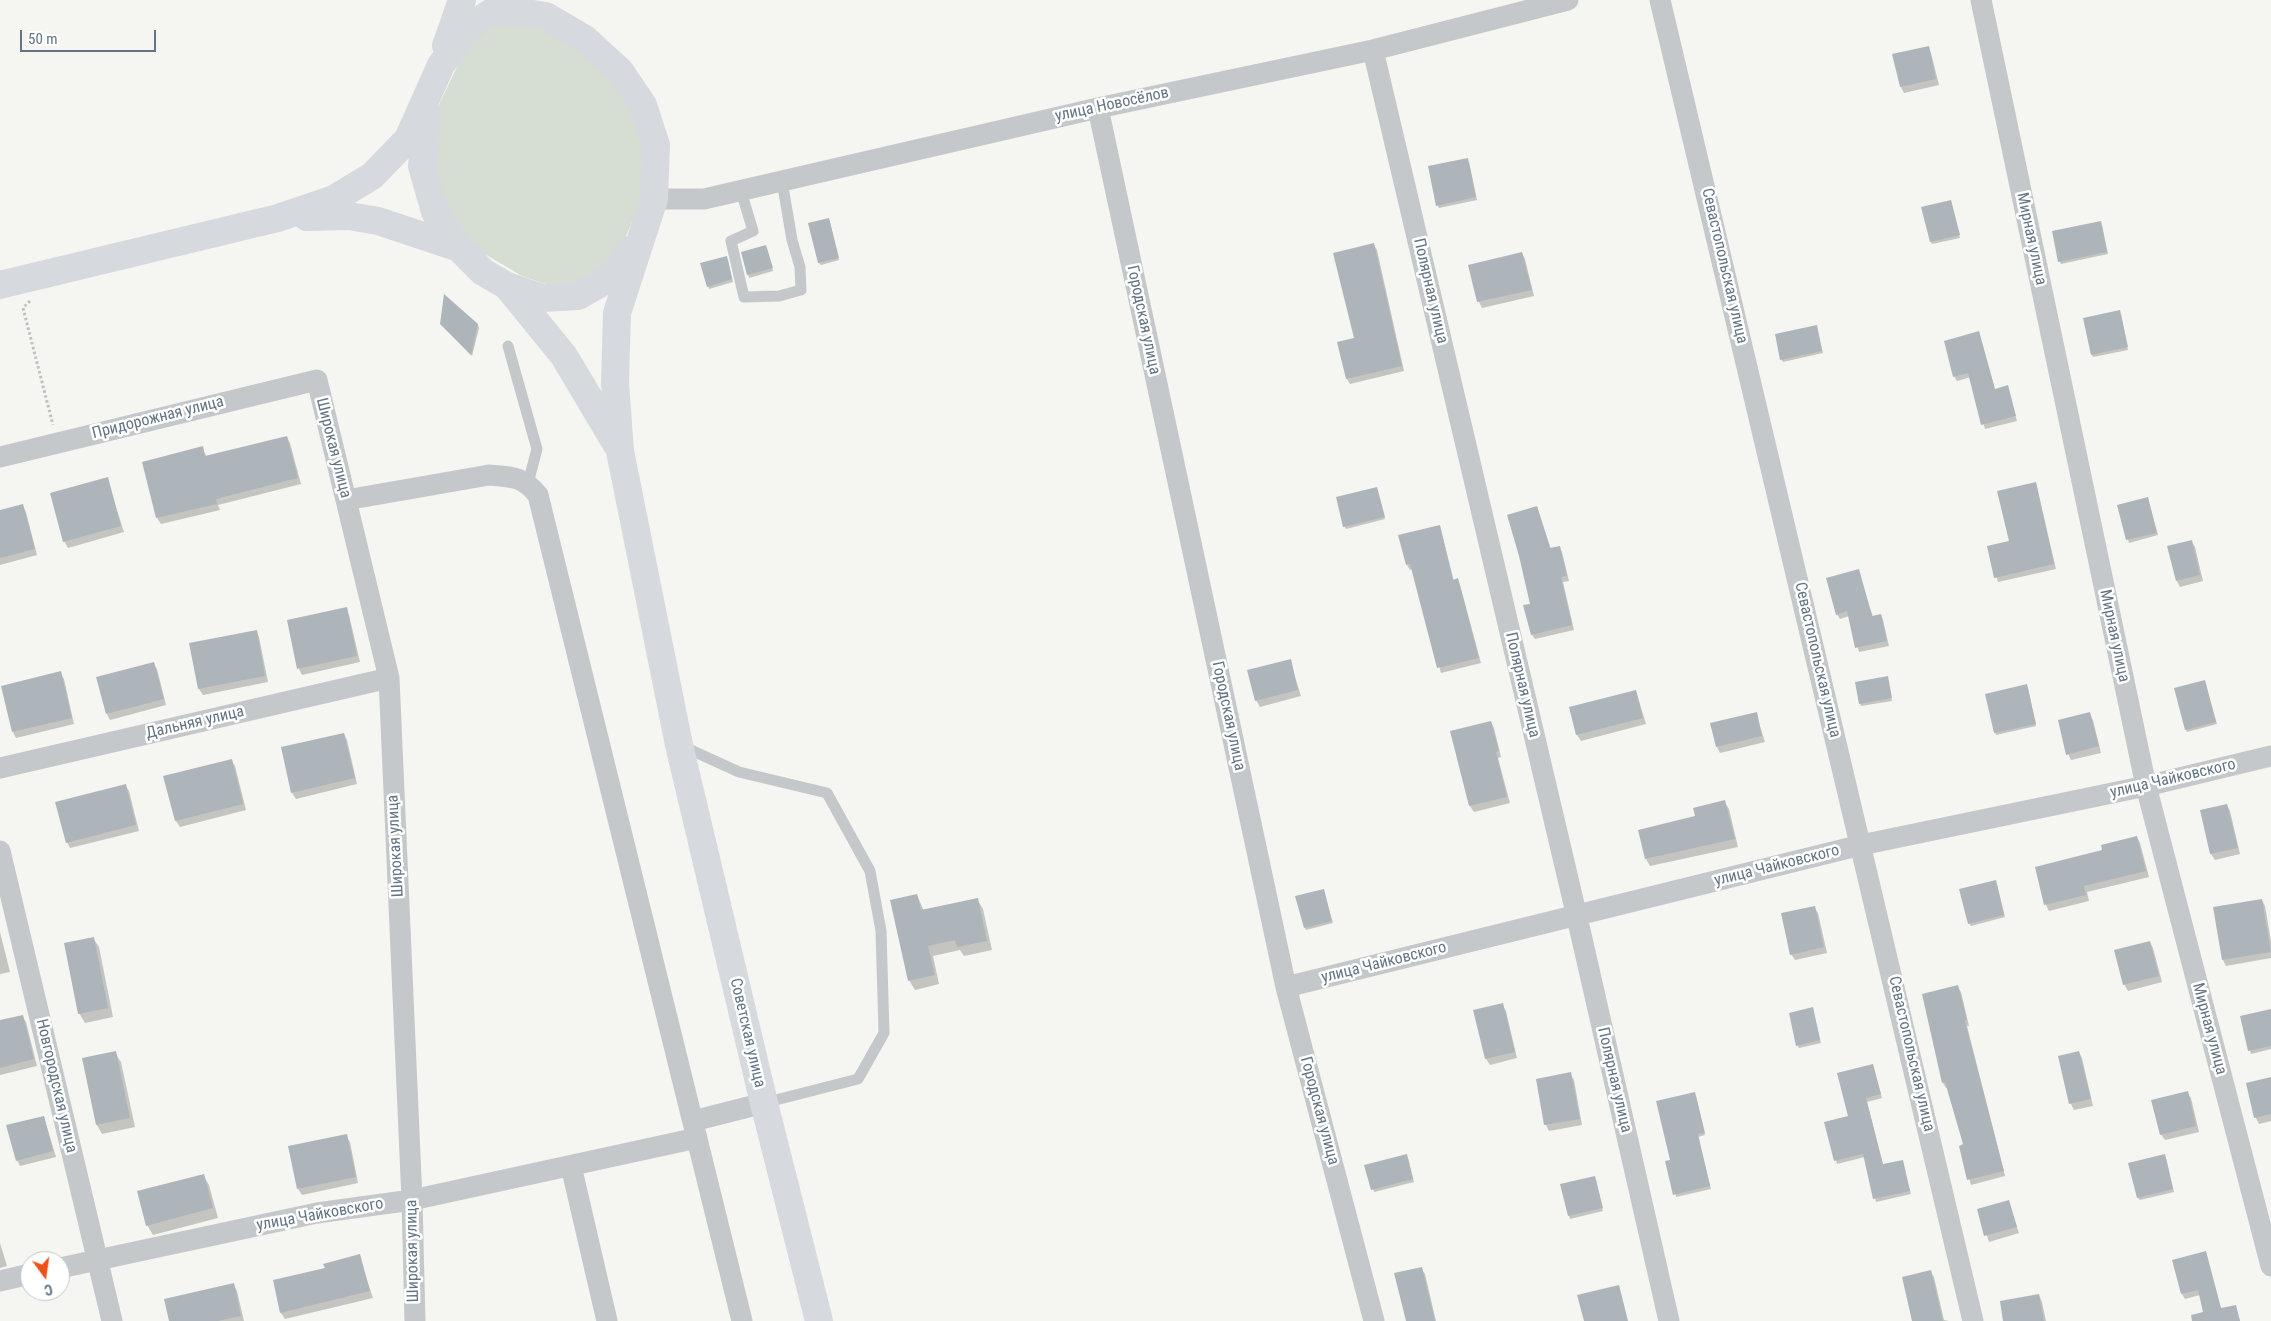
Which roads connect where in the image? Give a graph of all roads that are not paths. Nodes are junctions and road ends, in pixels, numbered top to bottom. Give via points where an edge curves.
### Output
1 (462, 0) edge
2 (552, 0) edge
3 (1568, 0) edge
4 (1660, 0) edge
5 (1981, 0) edge
6 (585, 39) junction
7 (1373, 50) junction
8 (441, 65) junction
9 (428, 98) junction
10 (1098, 108) junction
11 (782, 181) junction
12 (741, 191) junction
13 (654, 198) junction
14 (278, 218) junction
15 (644, 228) junction
16 (459, 248) junction
17 (0, 285) edge
18 (507, 286) junction
19 (508, 346) dead end
20 (317, 380) joint
21 (620, 451) junction
22 (0, 457) edge
23 (528, 483) junction
24 (346, 500) junction
25 (389, 678) junction
26 (679, 745) junction
27 (2271, 756) edge
28 (0, 768) edge
29 (2146, 786) junction
30 (1861, 845) junction
31 (0, 851) edge
32 (1577, 917) junction
33 (1286, 987) junction
34 (764, 1103) junction
35 (695, 1130) junction
36 (571, 1166) junction
37 (412, 1200) junction
38 (97, 1260) junction
39 (70, 1266) edge
40 (2271, 1266) edge
41 (20, 1276) edge
42 (0, 1281) edge
43 (112, 1321) edge
44 (415, 1321) edge
45 (607, 1321) edge
46 (742, 1321) edge
47 (819, 1321) edge
48 (1374, 1321) edge
49 (1669, 1321) edge
50 (1974, 1321) edge

1 - 8 main road
2 - 6 main road
3 - 7 street, улица Новосёлов
4 - 30 street, Севастопольская улица
5 - 29 street, Мирная улица
6 - 8 main road via 546,16 492,12 469,27
6 - 13 main road via 620,71 643,105 656,145
7 - 10 street, улица Новосёлов
7 - 32 street, Полярная улица
8 - 9 main road
9 - 14 main road via 408,139 372,176 334,199
9 - 16 main road via 422,166 435,212
10 - 11 street, улица Новосёлов
10 - 33 street, Городская улица
11 - 12 street, улица Новосёлов
11 - 12 lane via 800,267 801,290 779,296 744,297 730,241 753,231
12 - 13 street, улица Новосёлов via 704,199
13 - 15 main road
14 - 16 main road via 349,216 378,220
14 - 17 main road
15 - 18 main road via 613,276 578,296 542,298
15 - 21 main road via 617,313 615,383
16 - 18 main road via 483,272
18 - 21 main road via 564,356
19 - 23 lane via 537,449
20 - 22 street, Придорожная улица
20 - 24 street, Широкая улица
21 - 26 main road, Советская улица
23 - 24 street via 512,477 489,475
23 - 35 street via 538,495
24 - 25 street, Широкая улица
25 - 28 street, Дальняя улица
25 - 37 street, Широкая улица
26 - 34 main road, Советская улица
26 - 34 lane via 739,772 827,793 870,871 881,931 884,1033 858,1079
27 - 29 street, улица Чайковского
29 - 30 street, улица Чайковского
29 - 40 street, Мирная улица
30 - 32 street, улица Чайковского
30 - 50 street, Севастопольская улица
31 - 38 street, Новгородская улица
32 - 33 street, улица Чайковского
32 - 49 street, Полярная улица
33 - 48 street, Городская улица
34 - 35 street, улица Чайковского
34 - 47 main road, Советская улица
35 - 36 street, улица Чайковского
35 - 46 street
36 - 37 street, улица Чайковского
36 - 45 street
37 - 38 street, улица Чайковского via 317,1213
37 - 44 street, Широкая улица
38 - 39 street, улица Чайковского
38 - 43 street, Новгородская улица
41 - 42 street

